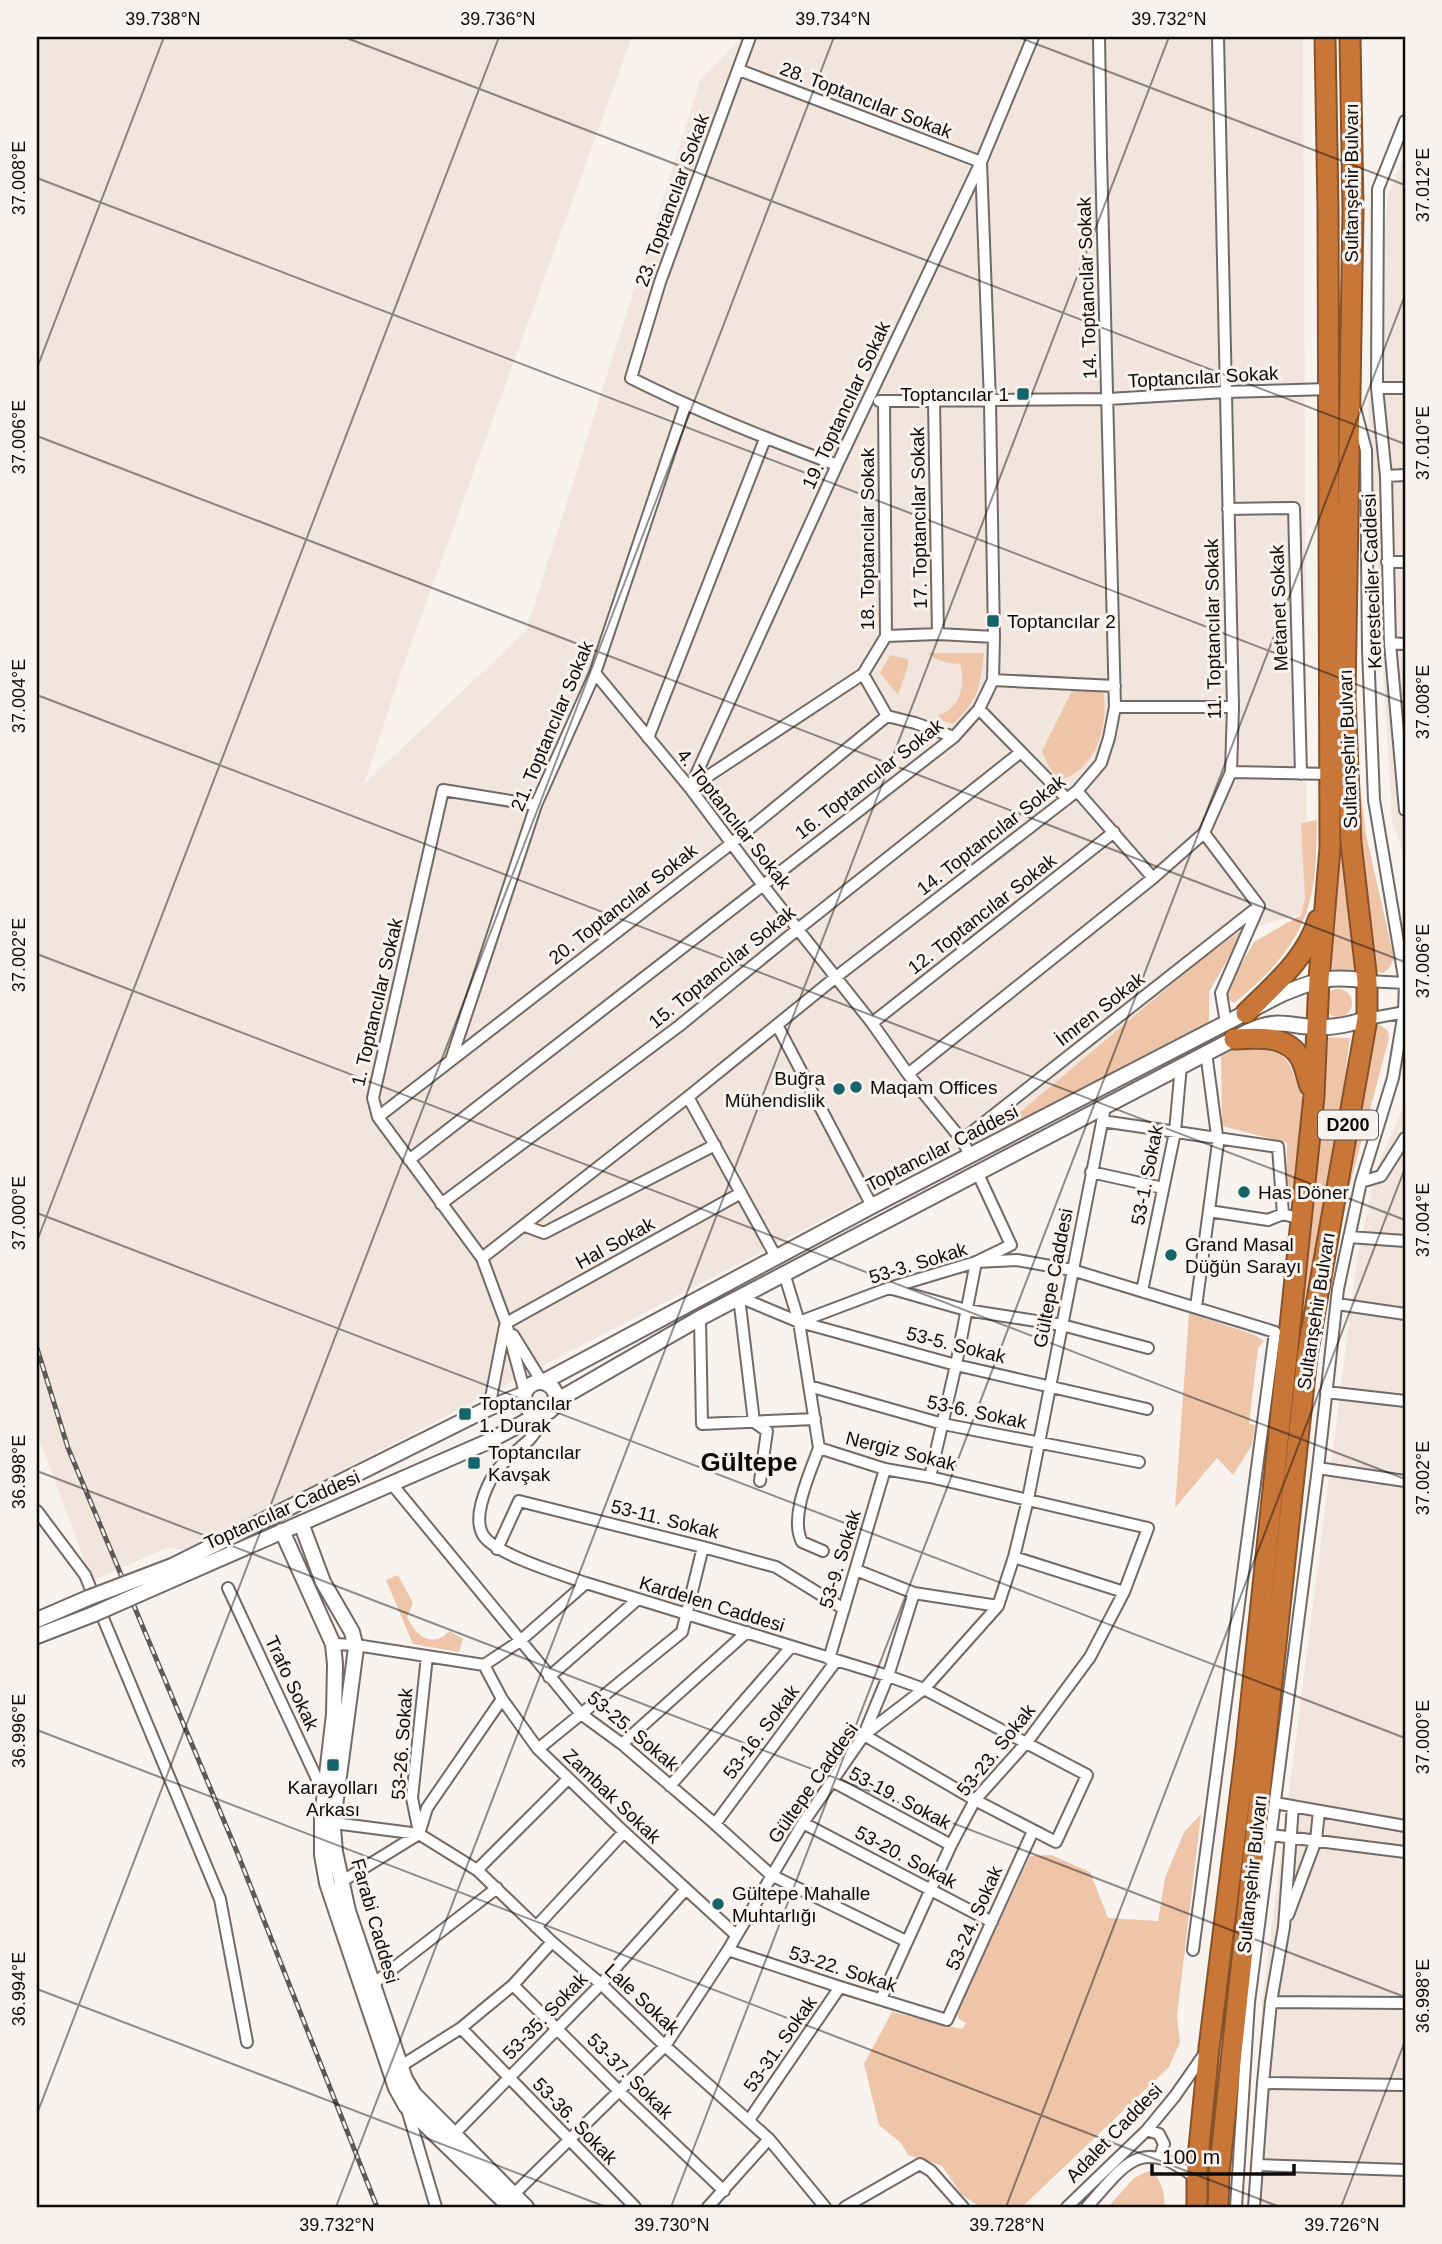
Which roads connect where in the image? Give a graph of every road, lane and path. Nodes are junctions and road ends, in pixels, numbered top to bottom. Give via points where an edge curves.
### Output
1 (750, 37) edge
2 (1033, 37) edge
3 (1099, 37) edge
4 (1218, 37) edge
5 (1325, 37) edge
6 (1350, 37) edge
7 (739, 70) junction
8 (1405, 121) edge
9 (981, 162) junction
10 (1349, 381) junction
11 (1377, 388) junction
12 (1405, 388) edge
13 (1329, 389) junction
14 (1225, 392) junction
15 (1108, 399) junction
16 (869, 401) junction
17 (884, 401) junction
18 (934, 401) junction
19 (990, 402) junction
20 (685, 406) junction
21 (765, 439) junction
22 (837, 465) junction
23 (1405, 475) edge
24 (1386, 476) junction
25 (1228, 509) junction
26 (1387, 562) junction
27 (1405, 562) edge
28 (938, 634) junction
29 (886, 636) junction
30 (994, 637) junction
31 (1390, 643) junction
32 (1405, 644) edge
33 (595, 673) junction
34 (863, 674) junction
35 (993, 680) junction
36 (1115, 686) junction
37 (1115, 707) junction
38 (1233, 707) junction
39 (979, 709) junction
40 (887, 716) junction
41 (1402, 730) edge
42 (954, 737) junction
43 (648, 738) junction
44 (1021, 752) junction
45 (1231, 772) junction
46 (1301, 774) junction
47 (1330, 774) junction
48 (690, 788) junction
49 (1077, 791) junction
50 (1067, 799) junction
51 (536, 805) junction
52 (1405, 810) edge
53 (1114, 832) junction
54 (1204, 833) junction
55 (732, 843) junction
56 (1153, 878) junction
57 (762, 884) junction
58 (1326, 889) junction
59 (1259, 906) junction
60 (798, 929) junction
61 (836, 976) junction
62 (1319, 979) junction
63 (1367, 981) junction
64 (1405, 983) edge
65 (1405, 1012) edge
66 (1246, 1013) junction
67 (1367, 1019) junction
68 (872, 1023) junction
69 (778, 1025) junction
70 (1318, 1027) junction
71 (1230, 1031) junction
72 (1206, 1052) junction
73 (1405, 1055) edge
74 (451, 1060) junction
75 (1181, 1065) junction
76 (908, 1074) junction
77 (1393, 1078) junction
78 (1314, 1096) junction
79 (688, 1097) junction
80 (1103, 1114) junction
81 (378, 1117) junction
82 (1175, 1132) junction
83 (1217, 1137) junction
84 (1405, 1138) edge
85 (962, 1140) junction
86 (715, 1145) junction
87 (970, 1155) junction
88 (409, 1160) junction
89 (1091, 1172) junction
90 (978, 1174) junction
91 (1361, 1182) junction
92 (1163, 1188) junction
93 (741, 1193) junction
94 (442, 1204) junction
95 (872, 1206) junction
96 (1209, 1210) junction
97 (1292, 1216) junction
98 (525, 1226) junction
99 (1349, 1237) junction
100 (1405, 1241) edge
101 (776, 1257) junction
102 (482, 1258) junction
103 (976, 1262) junction
104 (1072, 1270) junction
105 (784, 1273) junction
106 (889, 1288) junction
107 (1142, 1291) junction
108 (738, 1297) junction
109 (1337, 1304) junction
110 (1196, 1307) junction
111 (966, 1310) junction
112 (1405, 1314) edge
113 (700, 1318) junction
114 (799, 1322) junction
115 (506, 1323) junction
116 (1062, 1325) junction
117 (1148, 1349) dead end
118 (956, 1364) junction
119 (542, 1382) junction
120 (1049, 1385) junction
121 (809, 1386) junction
122 (1326, 1392) junction
123 (524, 1394) junction
124 (1405, 1401) edge
125 (548, 1409) junction
126 (1147, 1409) dead end
127 (483, 1412) junction
128 (815, 1419) junction
129 (754, 1422) junction
130 (943, 1424) junction
131 (486, 1441) junction
132 (1040, 1444) junction
133 (819, 1448) junction
134 (1139, 1462) dead end
135 (1318, 1468) junction
136 (885, 1469) junction
137 (930, 1477) junction
138 (760, 1482) dead end
139 (1405, 1482) edge
140 (391, 1483) junction
141 (1028, 1499) junction
142 (37, 1511) edge
143 (300, 1523) junction
144 (1149, 1528) joint
145 (282, 1531) junction
146 (703, 1547) junction
147 (497, 1549) junction
148 (823, 1551) dead end
149 (1014, 1557) junction
150 (856, 1570) junction
151 (175, 1572) junction
152 (586, 1583) junction
153 (228, 1588) dead end
154 (1124, 1592) junction
155 (914, 1593) junction
156 (638, 1599) junction
157 (998, 1606) junction
158 (844, 1609) junction
159 (687, 1614) junction
160 (37, 1620) edge
161 (747, 1632) junction
162 (37, 1636) edge
163 (520, 1641) junction
164 (333, 1644) junction
165 (355, 1645) junction
166 (791, 1647) junction
167 (427, 1656) junction
168 (832, 1660) junction
169 (484, 1665) junction
170 (888, 1676) junction
171 (550, 1677) junction
172 (924, 1689) junction
173 (502, 1699) junction
174 (582, 1714) junction
175 (864, 1735) junction
176 (1027, 1742) junction
177 (622, 1744) junction
178 (538, 1749) junction
179 (568, 1779) junction
180 (832, 1781) junction
181 (670, 1786) junction
182 (324, 1794) junction
183 (975, 1800) junction
184 (1275, 1803) junction
185 (1293, 1806) junction
186 (1319, 1811) junction
187 (334, 1823) junction
188 (803, 1823) junction
189 (715, 1824) junction
190 (1405, 1826) edge
191 (1033, 1830) junction
192 (624, 1832) junction
193 (419, 1834) junction
194 (1271, 1835) junction
195 (1290, 1837) junction
196 (1316, 1840) junction
197 (951, 1845) junction
198 (1405, 1852) edge
199 (477, 1870) junction
200 (771, 1875) junction
201 (341, 1882) junction
202 (498, 1888) junction
203 (686, 1889) junction
204 (932, 1890) junction
205 (992, 1922) junction
206 (536, 1927) junction
207 (1284, 1927) junction
208 (736, 1935) junction
209 (906, 1941) junction
210 (552, 1942) junction
211 (728, 1950) junction
212 (1193, 1950) dead end
213 (373, 1984) junction
214 (513, 1984) junction
215 (601, 1984) junction
216 (840, 1987) junction
217 (881, 2000) junction
218 (1271, 2002) junction
219 (1405, 2003) edge
220 (947, 2020) joint
221 (461, 2028) junction
222 (557, 2029) junction
223 (247, 2042) dead end
224 (664, 2046) junction
225 (1209, 2048) junction
226 (401, 2066) junction
227 (509, 2078) junction
228 (1263, 2083) junction
229 (1405, 2085) edge
230 (619, 2091) junction
231 (406, 2106) junction
232 (749, 2120) junction
233 (1147, 2130) junction
234 (454, 2134) junction
235 (769, 2139) junction
236 (569, 2140) junction
237 (1160, 2157) junction
238 (1257, 2165) junction
239 (1405, 2170) edge
240 (1197, 2179) junction
241 (724, 2191) junction
242 (512, 2201) edge
243 (436, 2207) edge
244 (526, 2207) edge
245 (635, 2207) edge
246 (708, 2207) edge
247 (825, 2207) edge
248 (845, 2207) edge
249 (963, 2207) edge
250 (1067, 2207) edge
251 (1087, 2207) edge
252 (1197, 2207) edge
253 (1218, 2207) edge
254 (1236, 2207) edge
255 (1254, 2207) edge

1 - 7 street, 23. Toptancılar Sokak
2 - 9 street, 19. Toptancılar Sokak
3 - 15 street, 14. Toptancılar Sokak
4 - 14 street, 11. Toptancılar Sokak
5 - 13 highway, Sultanşehir Bulvarı / D200
6 - 10 highway, Sultanşehir Bulvarı / D200 via 1353,210
7 - 9 street, 28. Toptancılar Sokak
7 - 20 street, 23. Toptancılar Sokak via 660,282 631,378
8 - 11 street, Keresteciler Caddesi via 1378,188
9 - 16 street, 19. Toptancılar Sokak
9 - 19 street, 16. Toptancılar Sokak
10 - 63 highway, Sultanşehir Bulvarı / D200 via 1345,696 1351,844
10 - 64 street via 1366,450 1374,800
11 - 12 street
11 - 24 street, Keresteciler Caddesi
13 - 14 street, Toptancılar Sokak
13 - 47 highway, Sultanşehir Bulvarı / D200
14 - 15 street, Toptancılar Sokak
14 - 25 street, 11. Toptancılar Sokak
15 - 19 street, Toptancılar Sokak
15 - 36 street, 14. Toptancılar Sokak
16 - 17 street, Toptancılar Sokak
16 - 22 street, 19. Toptancılar Sokak
17 - 18 street, Toptancılar Sokak
17 - 29 street, 18. Toptancılar Sokak
18 - 19 street, Toptancılar Sokak
18 - 28 street, 17. Toptancılar Sokak
19 - 30 street, 16. Toptancılar Sokak
20 - 21 street
20 - 33 street, 21. Toptancılar Sokak
21 - 22 street
21 - 43 street
22 - 48 street, 19. Toptancılar Sokak
23 - 24 street
24 - 26 street, Keresteciler Caddesi
25 - 38 street, 11. Toptancılar Sokak
25 - 46 street, Metanet Sokak via 1294,508
26 - 27 street
26 - 31 street, Keresteciler Caddesi
28 - 29 street
28 - 30 street
29 - 34 street, 18. Toptancılar Sokak
30 - 35 street, 16. Toptancılar Sokak
31 - 32 street
31 - 41 street, Keresteciler Caddesi
33 - 43 street, 4. Toptancılar Sokak
33 - 51 street, 21. Toptancılar Sokak
34 - 40 street
34 - 48 street, 18. Toptancılar Sokak
35 - 36 street
35 - 39 street, 16. Toptancılar Sokak
36 - 37 street, 14. Toptancılar Sokak
37 - 38 street
37 - 49 street, 14. Toptancılar Sokak via 1101,763
38 - 45 street, 11. Toptancılar Sokak
39 - 42 street, 16. Toptancılar Sokak
39 - 44 street
40 - 42 street
40 - 55 street, 20. Toptancılar Sokak
41 - 52 street, Keresteciler Caddesi
42 - 57 street, 16. Toptancılar Sokak
43 - 48 street, 4. Toptancılar Sokak
44 - 50 street
44 - 60 street, 15. Toptancılar Sokak
45 - 46 street
45 - 54 street, 11. Toptancılar Sokak
46 - 47 street
47 - 58 highway, Sultanşehir Bulvarı / D200
48 - 55 street, 4. Toptancılar Sokak
49 - 50 street, 14. Toptancılar Sokak
49 - 53 street
50 - 61 street, 14. Toptancılar Sokak
51 - 74 street, 21. Toptancılar Sokak
51 - 81 street, 1. Toptancılar Sokak via 443,790 373,1098
53 - 56 street
53 - 68 street, 12. Toptancılar Sokak
54 - 56 street, 11. Toptancılar Sokak
54 - 59 street
55 - 57 street, 4. Toptancılar Sokak
55 - 74 street, 20. Toptancılar Sokak
56 - 76 street, 11. Toptancılar Sokak
57 - 60 street, 4. Toptancılar Sokak
57 - 88 street, 16. Toptancılar Sokak
58 - 62 highway, Sultanşehir Bulvarı / D200
58 - 66 highway via 1314,935 1287,972
59 - 71 street via 1221,993
59 - 85 street, İmren Sokak
60 - 61 street, 4. Toptancılar Sokak
60 - 94 street, 15. Toptancılar Sokak
61 - 68 street, 4. Toptancılar Sokak
61 - 69 street, 14. Toptancılar Sokak
62 - 63 street, Toptancılar Caddesi
62 - 66 street, Toptancılar Caddesi
62 - 70 highway, Sultanşehir Bulvarı / D200
63 - 64 street
63 - 67 highway, Sultanşehir Bulvarı / D200
64 - 65 street
65 - 67 street
65 - 77 street
66 - 71 street, Toptancılar Caddesi
67 - 70 street, Toptancılar Caddesi
67 - 253 highway, Sultanşehir Bulvarı / D200 via 1307,1356
68 - 76 street, 4. Toptancılar Sokak
69 - 79 street, 14. Toptancılar Sokak
69 - 95 street
70 - 71 street, Toptancılar Caddesi via 1266,1023
70 - 78 highway, Sultanşehir Bulvarı / D200
71 - 72 street, Toptancılar Caddesi
71 - 78 highway via 1285,1043 1300,1058
71 - 87 street, Toptancılar Caddesi
72 - 75 street, Toptancılar Caddesi
72 - 83 street
73 - 77 street
74 - 81 street, 20. Toptancılar Sokak
75 - 80 street, Toptancılar Caddesi
75 - 82 street, 53-1. Sokak
76 - 85 street, 4. Toptancılar Sokak
77 - 91 street
78 - 97 highway, Sultanşehir Bulvarı / D200
79 - 86 street
79 - 98 street, 14. Toptancılar Sokak
80 - 82 street
80 - 89 street, Gültepe Caddesi
80 - 90 street, Toptancılar Caddesi
81 - 88 street
82 - 83 street
82 - 92 street, 53-1. Sokak
83 - 96 street
83 - 97 street via 1278,1147
84 - 91 street via 1381,1175
85 - 87 street, 4. Toptancılar Sokak
86 - 93 street
86 - 98 street via 544,1233
87 - 95 street, Toptancılar Caddesi
88 - 94 street
89 - 92 street
89 - 104 street, Gültepe Caddesi
90 - 103 street via 1011,1245
90 - 105 street, Toptancılar Caddesi
91 - 99 street
92 - 107 street, 53-1. Sokak
93 - 101 street
93 - 115 street, Hal Sokak
94 - 102 street
95 - 101 street, Toptancılar Caddesi
96 - 97 street via 1268,1220
96 - 110 street
97 - 225 highway, Sultanşehir Bulvarı / D200 via 1246,1749
98 - 102 street, 14. Toptancılar Sokak
99 - 100 street
99 - 109 street
101 - 119 street, Toptancılar Caddesi
102 - 115 street
103 - 104 street, 53-3. Sokak via 1017,1260
103 - 106 street, 53-3. Sokak
103 - 111 street
104 - 107 street, 53-3. Sokak
104 - 116 street, Gültepe Caddesi
105 - 108 street, Toptancılar Caddesi
105 - 114 street, Nergiz Sokak
106 - 111 street
106 - 114 street, 53-3. Sokak
107 - 110 street, 53-3. Sokak
108 - 113 street, Toptancılar Caddesi
108 - 114 street
108 - 129 street
109 - 112 street
109 - 122 street
110 - 212 street, 53-3. Sokak via 1275,1332
111 - 116 street
111 - 118 street
113 - 125 street, Toptancılar Caddesi
113 - 129 street via 702,1424
114 - 118 street, 53-5. Sokak
114 - 121 street, Nergiz Sokak
115 - 119 street
115 - 123 street
115 - 127 street
116 - 117 street
116 - 120 street, Gültepe Caddesi
118 - 120 street, 53-5. Sokak
118 - 130 street
119 - 123 street via 531,1385
119 - 125 street via 553,1389
120 - 126 street, 53-5. Sokak
120 - 132 street, Gültepe Caddesi
121 - 128 street, Nergiz Sokak
121 - 130 street, 53-6. Sokak
122 - 124 street
122 - 135 street
123 - 125 street via 527,1408 534,1413
123 - 127 street, Toptancılar Caddesi
125 - 131 street, Toptancılar Caddesi
125 - 147 street via 532,1436 489,1484 479,1523 483,1536
127 - 131 street via 495,1422
127 - 151 street, Toptancılar Caddesi
128 - 129 street
128 - 133 street, Nergiz Sokak
129 - 138 street via 767,1431
130 - 132 street, 53-6. Sokak
130 - 137 street
131 - 140 street, Toptancılar Caddesi
132 - 134 street, 53-6. Sokak
132 - 141 street, Gültepe Caddesi
133 - 136 street, Nergiz Sokak
133 - 148 street via 804,1490 798,1527 802,1542
135 - 139 street
135 - 184 street
136 - 137 street, Nergiz Sokak
136 - 150 street, 53-9. Sokak
137 - 141 street, Nergiz Sokak
140 - 143 street, Toptancılar Caddesi
140 - 163 street, 53-25. Sokak
141 - 144 street, Nergiz Sokak
141 - 149 street, Gültepe Caddesi
142 - 223 street via 85,1575 220,1899
143 - 145 street, Toptancılar Caddesi
143 - 165 street
144 - 154 street, 53-23. Sokak
145 - 151 street, Toptancılar Caddesi
145 - 164 street, Farabi Caddesi
146 - 147 street, 53-11. Sokak via 519,1501
146 - 158 street, 53-11. Sokak via 776,1567
146 - 159 street
147 - 152 street, Kardelen Caddesi
149 - 154 street
149 - 157 street, Gültepe Caddesi
150 - 155 street
150 - 158 street, 53-9. Sokak
151 - 160 street, Toptancılar Caddesi, bridge via 88,1598
151 - 162 street, Toptancılar Caddesi, bridge via 94,1614
152 - 156 street, Kardelen Caddesi
152 - 163 street
153 - 182 street, Trafo Sokak
154 - 176 street, 53-23. Sokak via 1090,1657
155 - 157 street
155 - 170 street
156 - 159 street, Kardelen Caddesi
156 - 171 street
157 - 172 street, Gültepe Caddesi
158 - 168 street, 53-9. Sokak
159 - 161 street, Kardelen Caddesi
159 - 174 street via 682,1632
161 - 166 street, Kardelen Caddesi
161 - 177 street
163 - 169 street
163 - 171 street, 53-25. Sokak
164 - 165 street
164 - 182 street, Farabi Caddesi via 334,1714
165 - 167 street
165 - 187 street, Farabi Caddesi
166 - 168 street, Kardelen Caddesi
166 - 181 street
167 - 169 street
167 - 193 street, 53-26. Sokak via 412,1798
168 - 170 street, Kardelen Caddesi
168 - 189 street, 53-16. Sokak
169 - 173 street, Zambak Sokak
170 - 172 street, Kardelen Caddesi
170 - 175 street
171 - 174 street, 53-25. Sokak
172 - 175 street, Gültepe Caddesi
172 - 176 street, Kardelen Caddesi
173 - 178 street, Zambak Sokak
173 - 193 street via 428,1808
174 - 177 street, 53-25. Sokak
174 - 178 street
175 - 180 street, Gültepe Caddesi
175 - 183 street
176 - 183 street, 53-23. Sokak
176 - 191 street, Kardelen Caddesi via 1087,1774 1056,1842
177 - 181 street, 53-25. Sokak
178 - 179 street, Zambak Sokak
179 - 192 street, Zambak Sokak
179 - 199 street
180 - 188 street, Gültepe Caddesi
180 - 197 street, 53-19. Sokak
181 - 189 street, 53-25. Sokak
182 - 231 street, Farabi Caddesi via 322,1855 327,1884
183 - 191 street
183 - 197 street, 53-23. Sokak
184 - 185 street
184 - 194 street
185 - 186 street
185 - 195 street
186 - 190 street
186 - 196 street
187 - 193 street
187 - 201 street, Farabi Caddesi
188 - 200 street, Gültepe Caddesi
188 - 204 street, 53-20. Sokak
189 - 200 street, 53-25. Sokak
191 - 205 street, 53-24. Sokak
192 - 203 street, Zambak Sokak
192 - 206 street
193 - 199 street, Lale Sokak
193 - 201 street
194 - 195 street
194 - 254 street via 1249,2002
195 - 196 street
195 - 207 street
196 - 198 street
196 - 207 street
197 - 204 street, 53-23. Sokak
199 - 202 street, Lale Sokak
200 - 208 street, Gültepe Caddesi
200 - 209 street, 53-25. Sokak
201 - 213 street, Farabi Caddesi
202 - 206 street, Lale Sokak
202 - 213 street
203 - 208 street, Zambak Sokak
203 - 215 street, 53-35. Sokak
204 - 205 street, 53-20. Sokak
204 - 209 street, 53-23. Sokak
205 - 220 street, 53-24. Sokak
206 - 210 street, Lale Sokak
207 - 218 street
208 - 211 street, Gültepe Caddesi
209 - 217 street, 53-23. Sokak
210 - 214 street
210 - 215 street, Lale Sokak
211 - 216 street, 53-22. Sokak
211 - 224 street, Gültepe Caddesi
213 - 226 street, Farabi Caddesi
214 - 221 street
214 - 222 street, 53-37. Sokak
215 - 222 street, 53-35. Sokak
215 - 224 street, Lale Sokak
216 - 217 street, 53-22. Sokak
216 - 232 street, 53-31. Sokak
217 - 220 street, 53-22. Sokak
218 - 219 street
218 - 228 street
221 - 226 street
221 - 227 street, 53-36. Sokak
222 - 227 street, 53-35. Sokak
222 - 230 street, 53-37. Sokak
224 - 230 street, Gültepe Caddesi
224 - 232 street, Lale Sokak
225 - 233 street, Adalet Caddesi
225 - 240 highway, Sultanşehir Bulvarı / D200
226 - 234 street, Farabi Caddesi via 414,2094
227 - 234 street, 53-35. Sokak
227 - 236 street, 53-36. Sokak
228 - 229 street
228 - 238 street
230 - 236 street, Gültepe Caddesi
230 - 241 street, 53-37. Sokak
231 - 242 street, Farabi Caddesi
231 - 243 street
232 - 235 street, Lale Sokak
233 - 237 street via 1159,2134 1164,2144
233 - 250 street, Adalet Caddesi
234 - 242 street, Farabi Caddesi
235 - 241 street
235 - 247 street, Lale Sokak
236 - 242 street, Gültepe Caddesi
236 - 245 street, 53-36. Sokak
237 - 240 street via 1177,2163
237 - 251 street, Adalet Caddesi via 1142,2157 1119,2170
238 - 239 street
238 - 255 street
240 - 252 highway, Sultanşehir Bulvarı / D200
241 - 246 street
242 - 244 street, Farabi Caddesi
248 - 249 street via 920,2164

